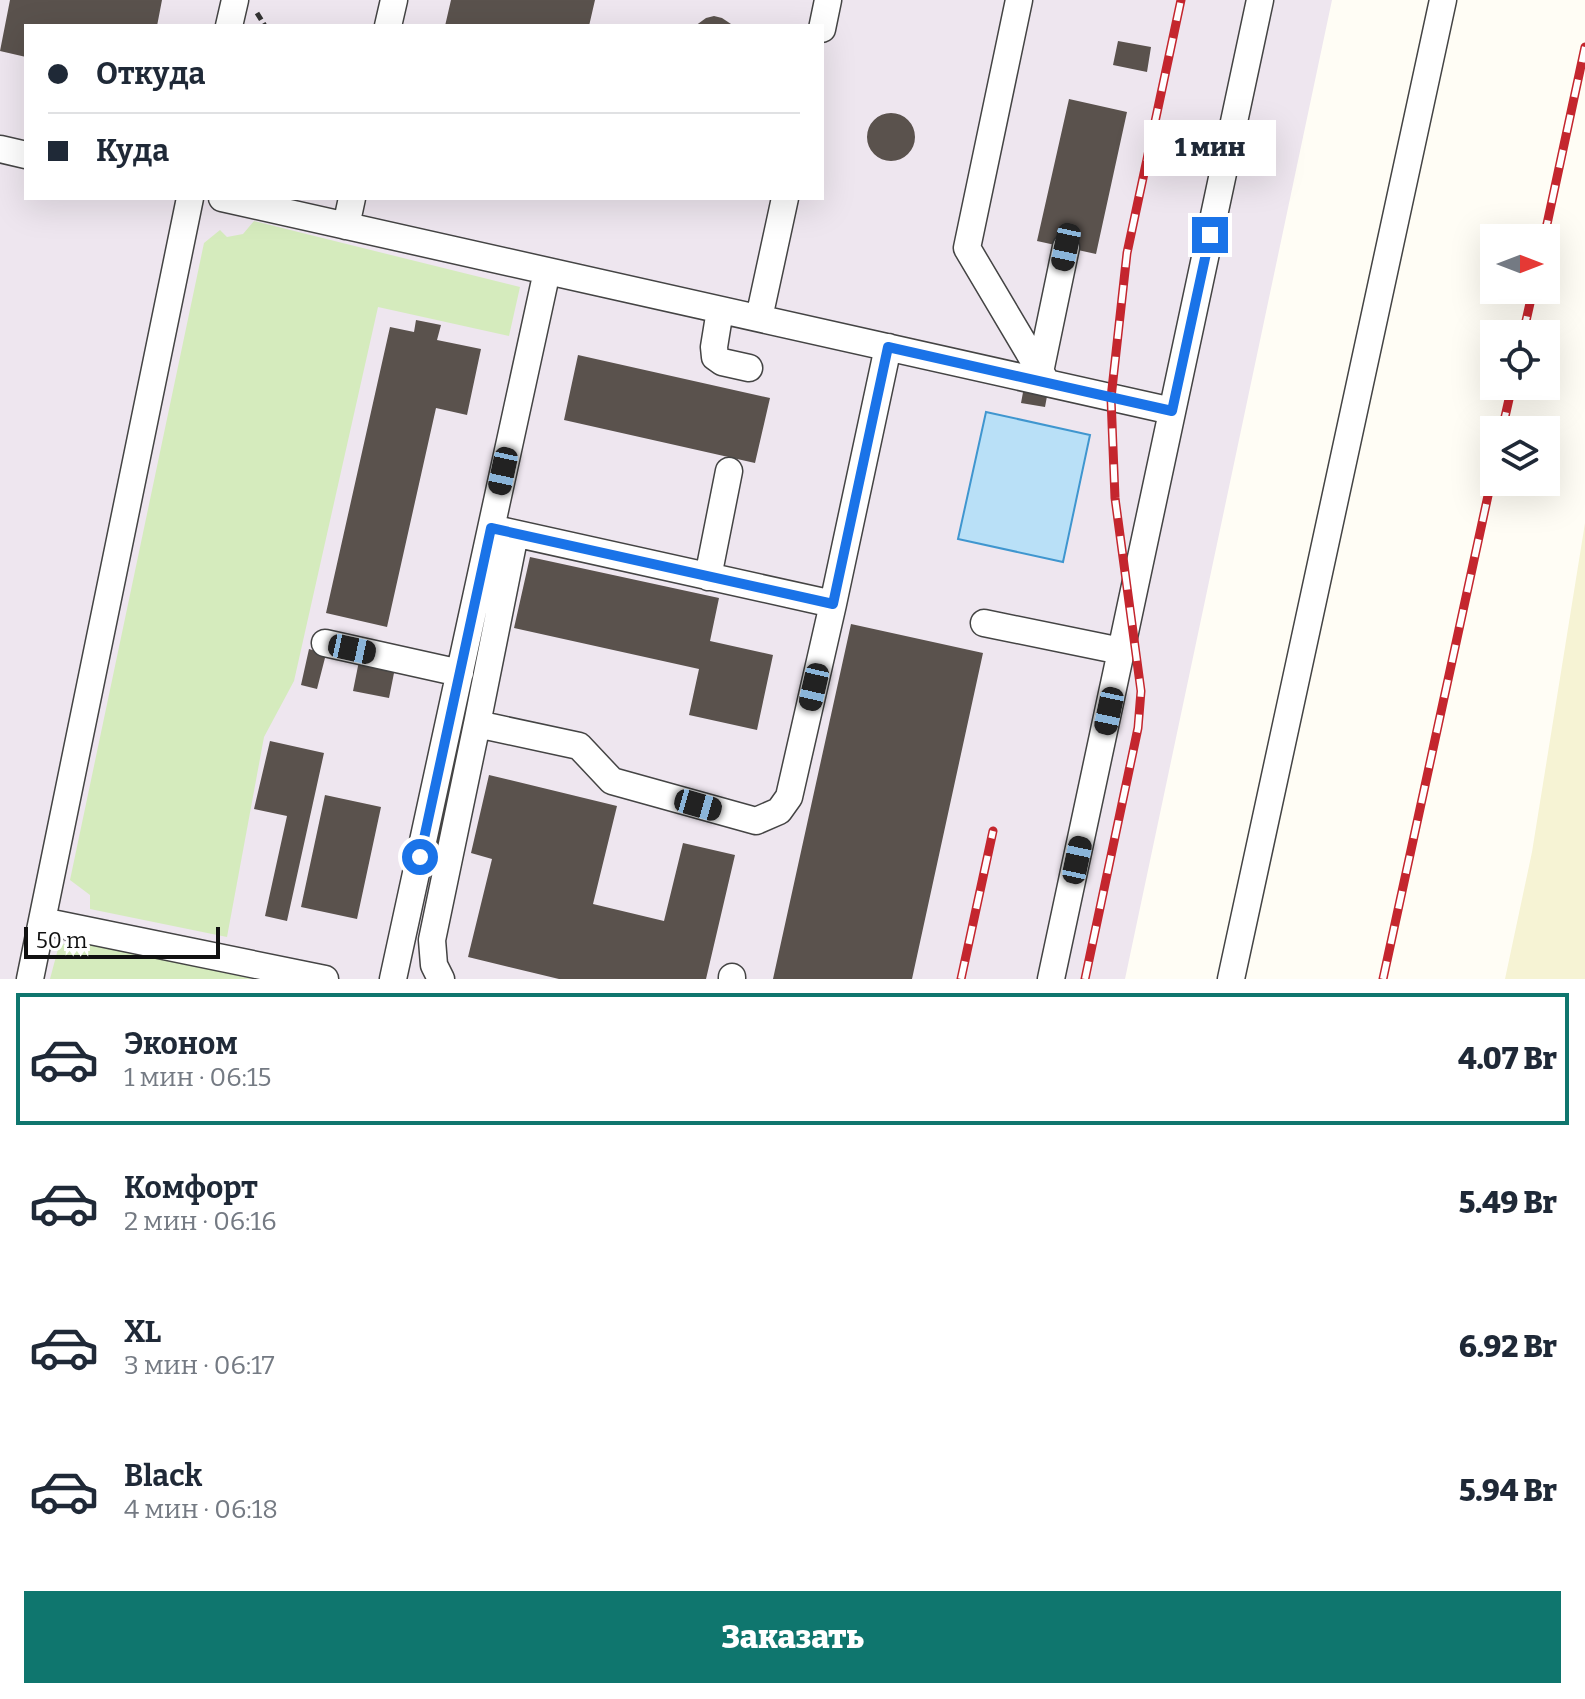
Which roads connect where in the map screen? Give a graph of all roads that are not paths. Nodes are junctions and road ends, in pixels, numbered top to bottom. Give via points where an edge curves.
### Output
1 (235, 0) edge
2 (394, 0) edge
3 (828, 0) edge
4 (1019, 0) edge
5 (1260, 0) edge
6 (1443, 0) edge
7 (229, 24) edge
8 (388, 24) edge
9 (823, 24) edge
10 (0, 149) edge
11 (24, 155) edge
12 (190, 200) edge
13 (231, 200) edge
14 (352, 200) edge
15 (785, 200) edge
16 (346, 226) junction
17 (1066, 247) dead end
18 (547, 271) junction
19 (720, 310) junction
20 (759, 318) junction
21 (888, 347) junction
22 (749, 368) dead end
23 (1044, 377) junction
24 (1172, 411) junction
25 (729, 471) dead end
26 (503, 531) junction
27 (708, 577) junction
28 (833, 604) junction
29 (984, 623) dead end
30 (325, 643) dead end
31 (1121, 651) junction
32 (460, 673) junction
33 (477, 724) junction
34 (42, 921) junction
35 (30, 979) edge
36 (325, 979) edge
37 (393, 979) edge
38 (441, 979) edge
39 (1051, 979) edge
40 (1231, 979) edge

1 - 7 lane
2 - 8 lane
3 - 9 lane
4 - 23 lane via 967,248
5 - 24 lane
6 - 40 lane
10 - 11 lane
12 - 34 lane
13 - 16 lane
14 - 16 lane
15 - 20 lane
16 - 18 lane
17 - 23 lane
18 - 19 lane
18 - 26 lane
19 - 20 lane
19 - 22 lane via 715,357
20 - 21 lane
21 - 23 lane
21 - 28 lane
23 - 24 lane
24 - 31 lane
25 - 27 lane
26 - 27 lane
26 - 32 lane
26 - 33 lane
27 - 28 lane
28 - 33 lane via 789,797 779,811 756,821 612,781 579,746
29 - 31 lane
30 - 32 lane
31 - 39 lane
32 - 37 lane
33 - 38 lane via 432,940
34 - 35 lane
34 - 36 lane

